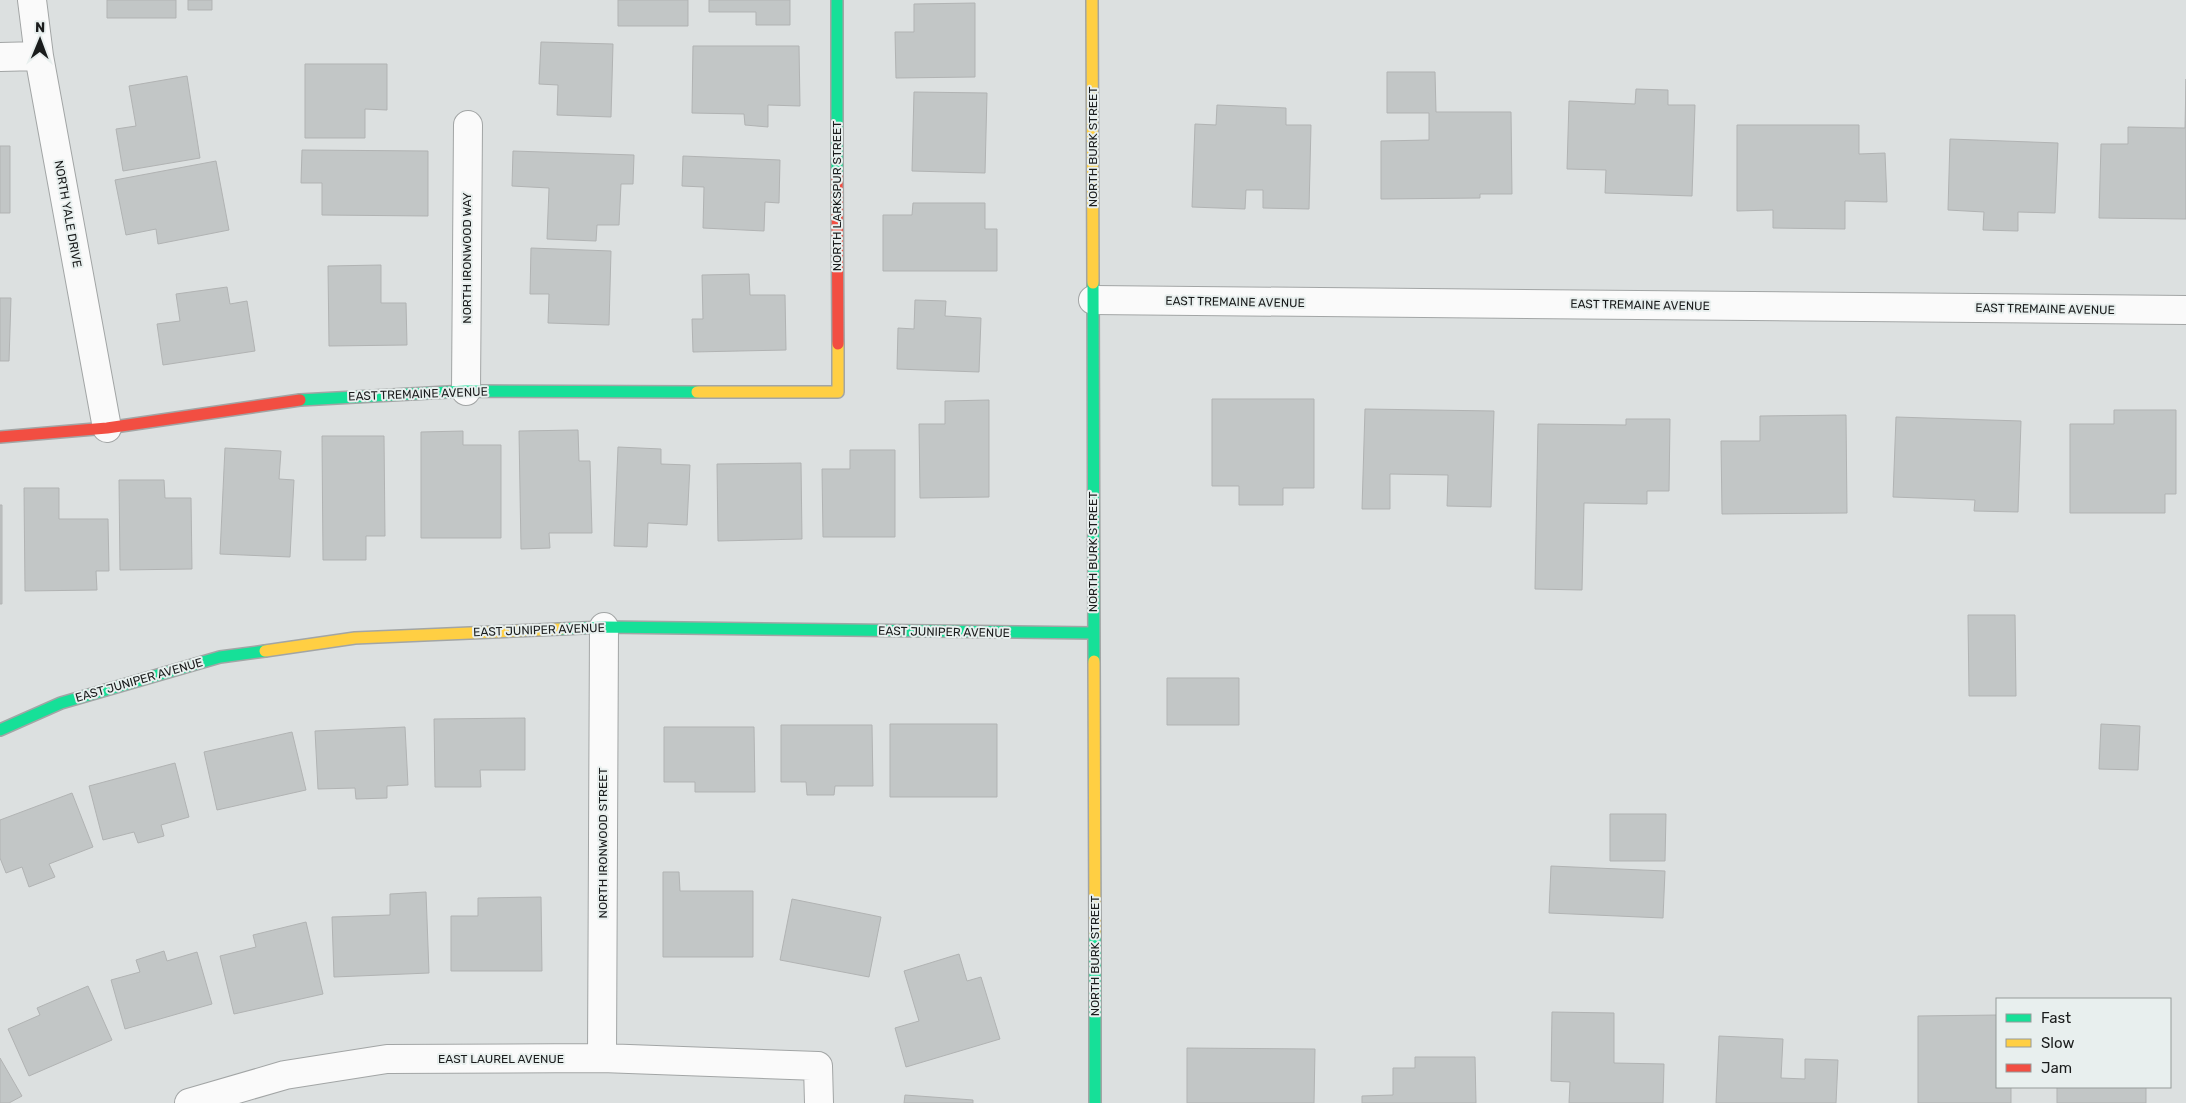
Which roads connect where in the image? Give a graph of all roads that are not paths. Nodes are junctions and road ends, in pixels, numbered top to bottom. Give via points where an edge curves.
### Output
1 (32, 0) edge
2 (837, 0) edge
3 (1092, 0) edge
4 (39, 56) junction
5 (0, 57) edge
6 (468, 125) dead end
7 (1094, 300) junction
8 (2186, 310) edge
9 (466, 391) junction
10 (838, 392) joint
11 (107, 428) junction
12 (0, 436) edge
13 (604, 627) junction
14 (1093, 634) junction
15 (0, 730) edge
16 (602, 1058) junction
17 (189, 1103) edge
18 (819, 1103) edge
19 (1095, 1103) edge

1 - 4 street, NORTH YALE DRIVE
2 - 10 street, NORTH LARKSPUR STREET
3 - 7 street, NORTH BURK STREET
4 - 5 street
4 - 11 street, NORTH YALE DRIVE
6 - 9 street, NORTH IRONWOOD WAY
7 - 8 street, EAST TREMAINE AVENUE
7 - 14 street, NORTH BURK STREET
9 - 10 street, EAST TREMAINE AVENUE
9 - 11 street, EAST TREMAINE AVENUE via 309,399
11 - 12 street, EAST TREMAINE AVENUE
13 - 14 street, EAST JUNIPER AVENUE
13 - 15 street, EAST JUNIPER AVENUE via 355,638 220,657 61,703
13 - 16 street, NORTH IRONWOOD STREET
14 - 19 street, NORTH BURK STREET
16 - 17 street, EAST LAUREL AVENUE via 387,1059 285,1075
16 - 18 street, EAST LAUREL AVENUE via 818,1066

